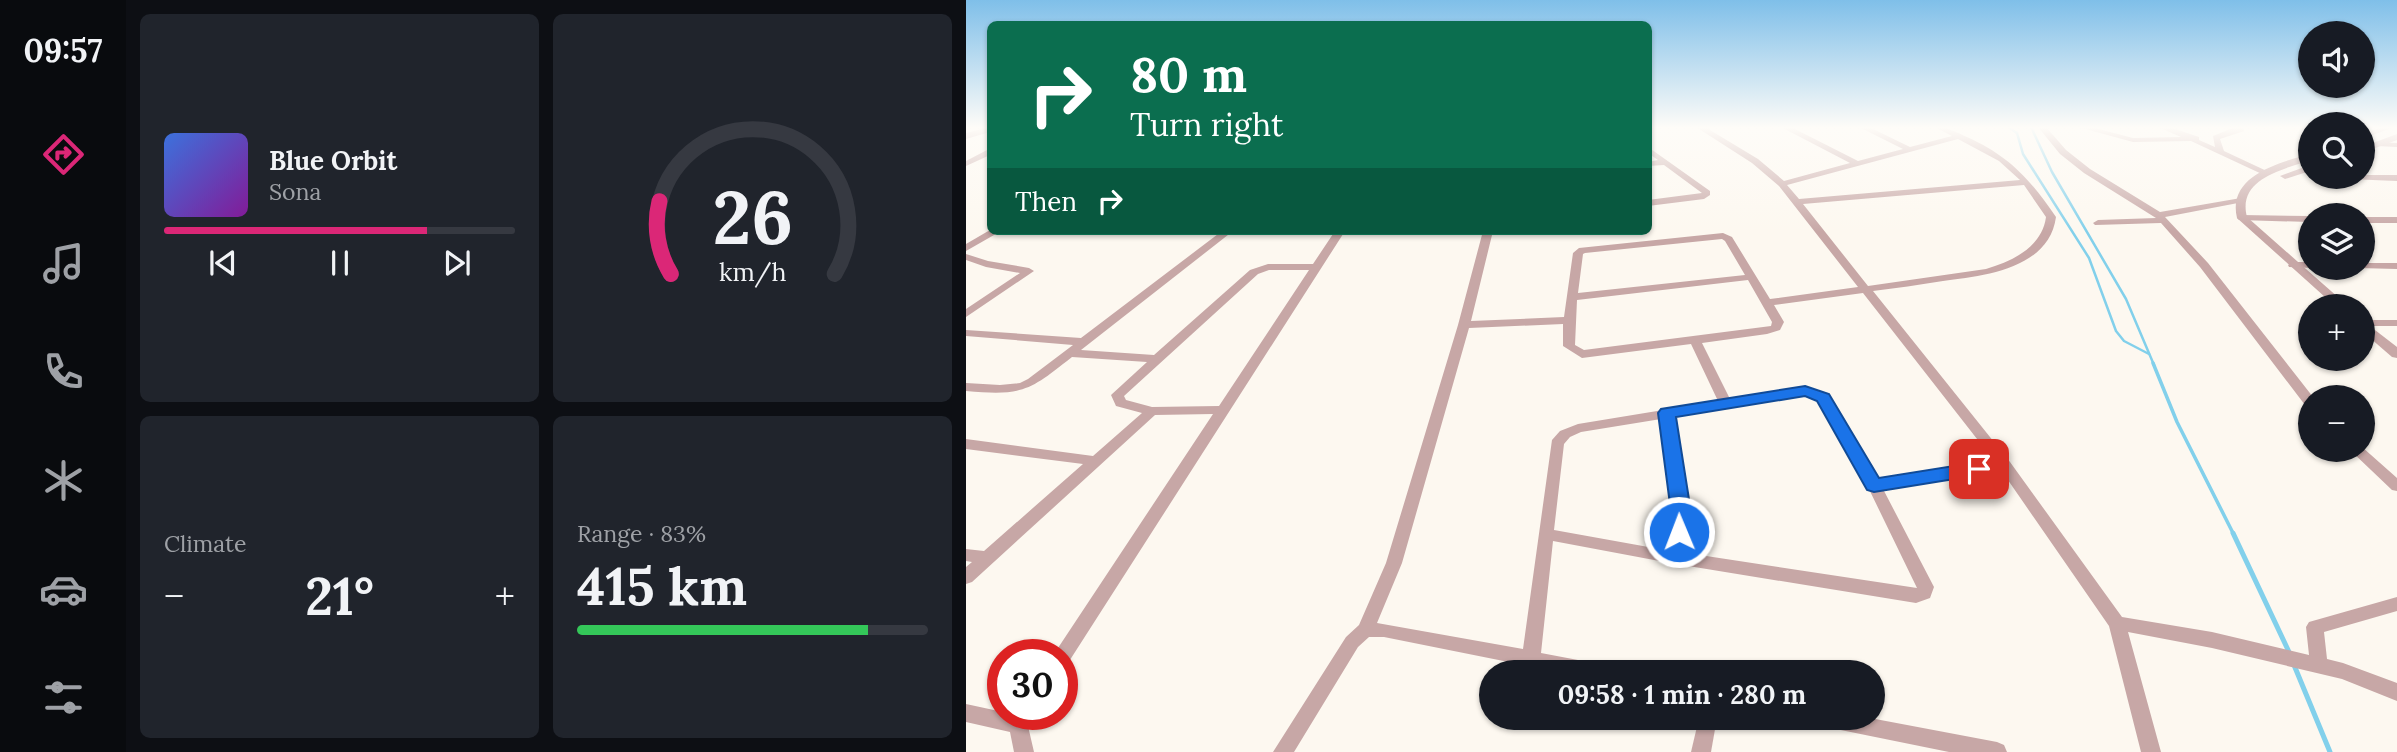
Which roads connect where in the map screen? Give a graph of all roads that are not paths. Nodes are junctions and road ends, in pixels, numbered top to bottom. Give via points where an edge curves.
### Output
1 (1667, 162) joint
2 (1756, 162) edge
3 (1854, 162) edge
4 (1865, 162) edge
5 (2006, 162) edge
6 (2076, 162) edge
7 (2244, 162) edge
8 (2296, 162) edge
9 (1652, 164) edge
10 (1858, 164) junction
11 (2267, 173) junction
12 (2298, 173) edge
13 (2375, 178) edge
14 (2397, 178) edge
15 (2026, 182) junction
16 (1782, 184) junction
17 (2250, 186) junction
18 (2238, 200) junction
19 (1652, 202) edge
20 (1797, 202) junction
21 (2162, 218) junction
22 (2242, 218) junction
23 (2298, 219) edge
24 (2375, 220) edge
25 (2397, 220) edge
26 (2098, 223) dead end
27 (989, 235) edge
28 (1223, 235) edge
29 (1336, 235) edge
30 (1487, 235) edge
31 (966, 248) edge
32 (966, 257) edge
33 (2293, 265) junction
34 (2298, 265) edge
35 (2375, 266) edge
36 (1315, 267) junction
37 (2397, 267) edge
38 (1751, 276) junction
39 (1867, 289) junction
40 (2328, 294) edge
41 (1574, 297) junction
42 (1768, 303) junction
43 (966, 314) edge
44 (1569, 320) junction
45 (2375, 323) edge
46 (2397, 323) edge
47 (1464, 325) junction
48 (966, 334) edge
49 (2375, 335) edge
50 (1695, 340) junction
51 (1085, 342) junction
52 (1072, 353) junction
53 (2397, 354) edge
54 (1155, 359) junction
55 (2298, 386) edge
56 (966, 387) edge
57 (1725, 403) junction
58 (1225, 410) junction
59 (1152, 411) junction
60 (1667, 413) junction
61 (966, 444) edge
62 (1095, 461) junction
63 (2370, 462) edge
64 (2005, 465) junction
65 (1874, 485) junction
66 (2397, 486) edge
67 (1546, 534) junction
68 (966, 555) edge
69 (1670, 557) junction
70 (987, 558) junction
71 (966, 577) edge
72 (2397, 604) edge
73 (2117, 623) junction
74 (1365, 630) junction
75 (1074, 639) edge
76 (2272, 653) joint
77 (1531, 659) junction
78 (1536, 660) edge
79 (2312, 663) junction
80 (2397, 692) edge
81 (966, 713) edge
82 (987, 715) edge
83 (1022, 730) edge
84 (1706, 730) edge
85 (1885, 730) edge
86 (1024, 752) edge
87 (1283, 752) edge
88 (1701, 752) edge
89 (1997, 752) edge
90 (2151, 752) edge

1 - 9 street
1 - 19 street via 1707,195
2 - 16 street
3 - 10 street
4 - 10 street
5 - 15 street
6 - 21 street
7 - 11 street
8 - 11 street
10 - 16 street
11 - 17 street via 2252,180
12 - 17 street
13 - 14 street
15 - 20 street
15 - 39 street via 2052,220 2027,256 1987,272
16 - 20 street
17 - 18 street
18 - 21 street
18 - 22 street
20 - 39 street
21 - 26 street
21 - 55 street
22 - 23 street
22 - 33 street
24 - 25 street
27 - 31 street
28 - 51 street
29 - 36 street
30 - 47 street
32 - 43 street via 1029,271
33 - 34 street
33 - 40 street
35 - 37 street
36 - 54 street via 1260,269
36 - 58 street
38 - 41 street
38 - 41 street via 1723,236 1653,238 1583,250 1578,254
38 - 42 street
39 - 42 street
39 - 64 street
41 - 44 street
42 - 50 street via 1778,322 1776,328
44 - 47 street
44 - 50 street via 1569,346 1582,354
45 - 46 street
47 - 74 street via 1394,563
48 - 51 street
49 - 53 street
50 - 57 street
51 - 52 street
52 - 54 street
52 - 56 street via 1020,388
54 - 59 street via 1117,395 1121,403
57 - 60 street
57 - 65 street via 1805,391 1823,397
58 - 59 street
58 - 75 street
59 - 62 street
60 - 67 street via 1565,434 1557,443
60 - 69 street via 1681,512
61 - 62 street
62 - 70 street
63 - 66 street
64 - 65 street
64 - 73 street
65 - 69 street via 1926,587 1924,593 1916,596
67 - 69 street
67 - 77 street
68 - 70 street
70 - 71 street
72 - 79 street via 2315,627
73 - 76 street
73 - 90 street
74 - 77 street
74 - 87 street via 1352,642
76 - 79 street
77 - 78 street
79 - 80 street
81 - 82 street
83 - 86 street
84 - 88 street
85 - 89 street

